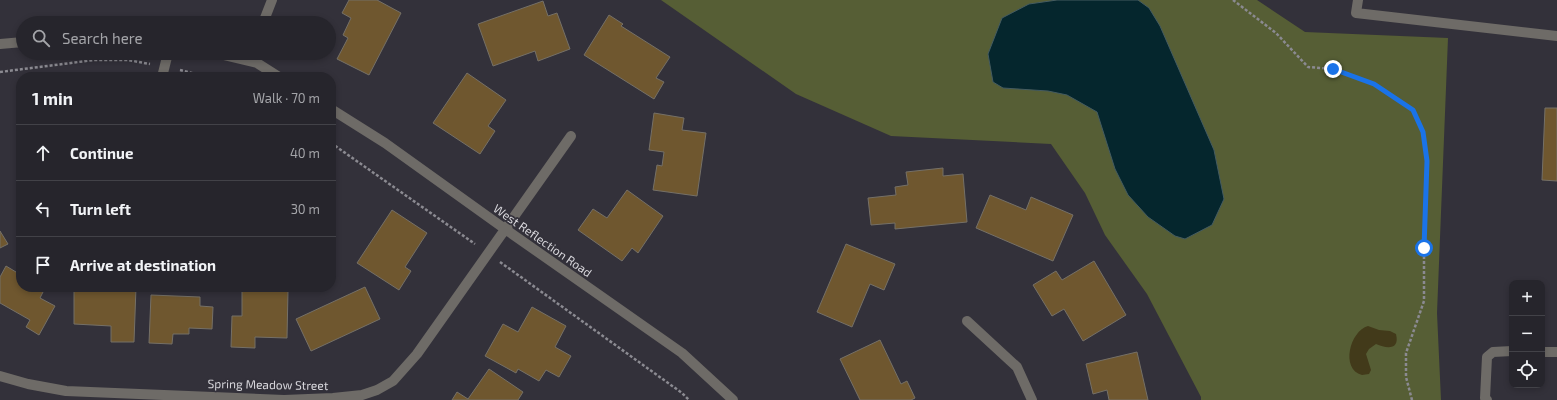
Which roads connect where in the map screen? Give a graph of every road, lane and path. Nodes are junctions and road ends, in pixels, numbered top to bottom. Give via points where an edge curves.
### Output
1 (272, 0) edge
2 (1233, 0) edge
3 (1358, 0) edge
4 (266, 16) edge
5 (1557, 36) edge
6 (16, 43) edge
7 (0, 44) edge
8 (166, 60) edge
9 (253, 60) edge
10 (0, 72) edge
11 (163, 72) edge
12 (272, 72) edge
13 (336, 112) edge
14 (571, 136) dead end
15 (336, 147) edge
16 (505, 230) junction
17 (488, 253) junction
18 (967, 322) dead end
19 (1509, 351) edge
20 (1545, 352) edge
21 (1557, 352) edge
22 (0, 376) edge
23 (689, 400) edge
24 (734, 400) edge
25 (1032, 400) edge
26 (1412, 400) edge
27 (1487, 400) edge

1 - 4 street
2 - 26 path via 1276,34 1308,67 1333,69 1374,84 1413,110 1423,132 1427,161 1424,301 1406,353 1406,378
3 - 5 street via 1356,12
6 - 7 street
8 - 11 street
9 - 12 street
10 - 11 path via 94,60 128,60
13 - 16 street, West Reflection Road via 385,143
14 - 16 street, Spring Meadow Street
15 - 17 path
16 - 17 street, Spring Meadow Street
16 - 24 street, West Reflection Road via 682,353
17 - 22 street, Spring Meadow Street via 417,354 393,381 362,396 284,400 66,391
17 - 23 path
18 - 25 street via 1017,367
19 - 27 street via 1493,352 1487,357
20 - 21 street

